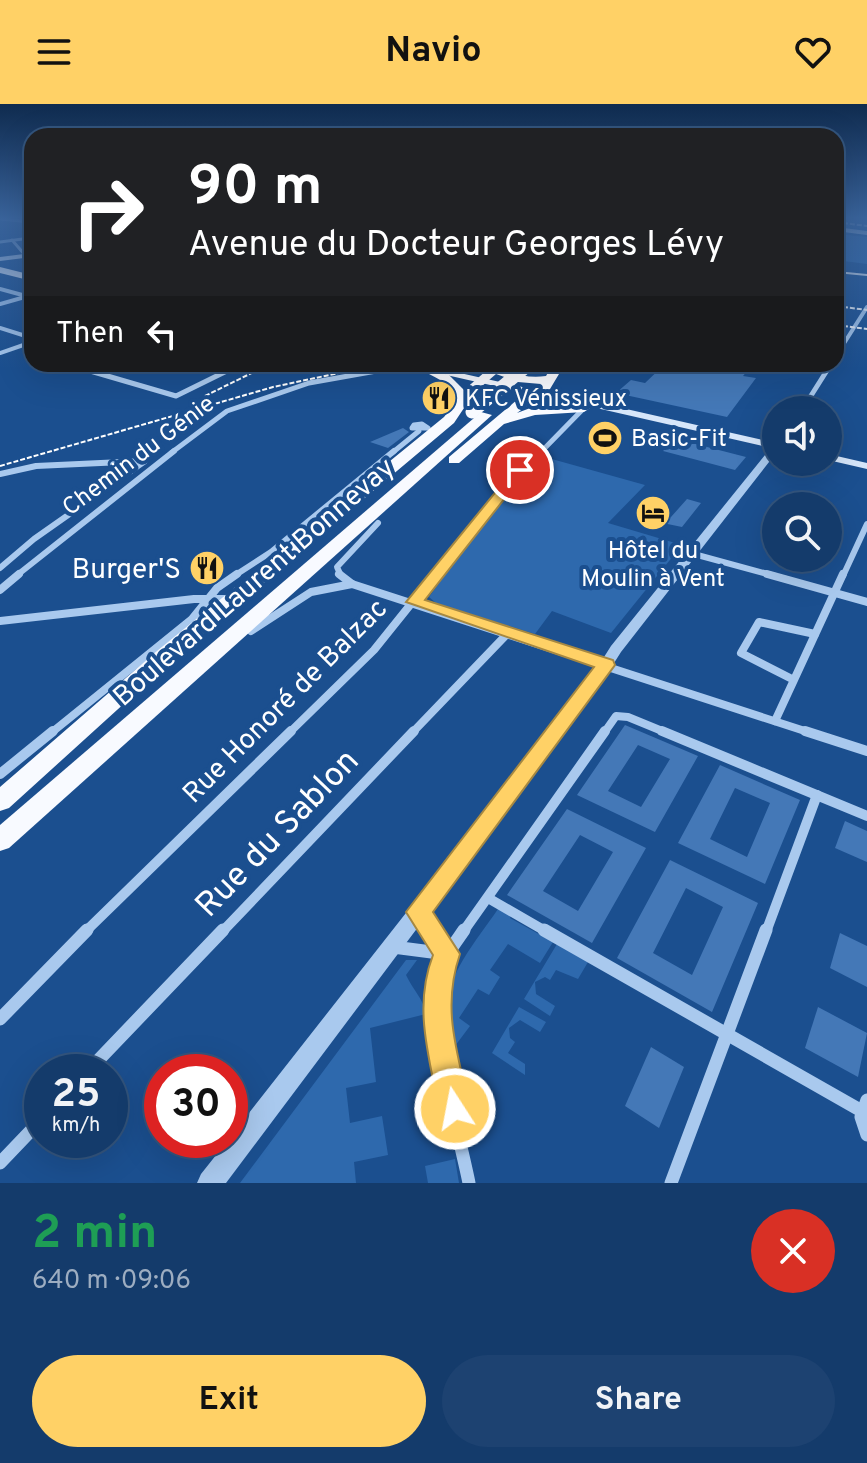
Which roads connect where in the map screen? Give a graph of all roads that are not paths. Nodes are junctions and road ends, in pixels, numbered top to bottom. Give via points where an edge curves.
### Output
1 (0, 270) edge
2 (24, 276) edge
3 (0, 289) edge
4 (24, 295) edge
5 (24, 298) edge
6 (0, 304) edge
7 (867, 307) edge
8 (0, 328) edge
9 (24, 337) edge
10 (24, 343) edge
11 (844, 343) edge
12 (0, 353) edge
13 (93, 372) edge
14 (226, 372) edge
15 (369, 372) edge
16 (433, 372) joint
17 (435, 372) edge
18 (491, 372) edge
19 (501, 372) edge
20 (526, 372) edge
21 (555, 372) edge
22 (826, 372) edge
23 (551, 379) junction
24 (478, 383) junction
25 (533, 394) junction
26 (811, 396) edge
27 (586, 406) junction
28 (478, 416) junction
29 (762, 443) edge
30 (842, 460) edge
31 (145, 461) junction
32 (161, 461) junction
33 (762, 463) edge
34 (867, 466) edge
35 (0, 474) edge
36 (378, 523) junction
37 (867, 524) edge
38 (690, 553) junction
39 (0, 568) edge
40 (352, 584) junction
41 (0, 590) edge
42 (834, 593) junction
43 (209, 598) junction
44 (232, 599) junction
45 (414, 602) junction
46 (867, 602) edge
47 (0, 621) edge
48 (251, 631) junction
49 (508, 633) junction
50 (815, 634) junction
51 (606, 665) junction
52 (196, 668) junction
53 (792, 679) junction
54 (775, 721) junction
55 (867, 751) edge
56 (0, 774) edge
57 (817, 795) junction
58 (0, 801) edge
59 (0, 813) edge
60 (867, 816) edge
61 (0, 840) edge
62 (488, 898) junction
63 (419, 912) junction
64 (392, 947) junction
65 (447, 954) junction
66 (0, 1019) edge
67 (728, 1034) junction
68 (104, 1054) edge
69 (864, 1105) edge
70 (867, 1135) edge
71 (24, 1138) edge
72 (0, 1163) edge
73 (210, 1183) edge
74 (469, 1183) edge
75 (671, 1183) edge

1 - 2 main road
3 - 4 street
5 - 6 street
7 - 11 street
8 - 9 street
10 - 12 street
13 - 14 street via 171,396
15 - 32 street, Chemin du Génie via 245,403
16 - 24 main road
16 - 28 highway via 457,387
17 - 24 main road
18 - 24 highway
19 - 23 highway via 536,381
20 - 28 highway, Boulevard Laurent Bonnevay
21 - 23 highway
22 - 26 street
23 - 25 highway
24 - 25 main road
24 - 28 highway
25 - 27 main road
25 - 28 highway
27 - 28 highway
27 - 29 main road
27 - 45 street, Rue Honoré de Balzac via 502,491
28 - 36 highway
28 - 43 street via 412,427 419,431
28 - 44 highway
28 - 52 highway, Boulevard Laurent Bonnevay
28 - 59 highway, Boulevard Laurent Bonnevay
30 - 34 main road
31 - 32 street
31 - 35 street via 36,466
31 - 39 street
32 - 41 street, Chemin du Génie
33 - 38 street
36 - 40 street via 337,567
36 - 48 highway
37 - 42 street
38 - 42 street
38 - 51 street
40 - 45 street
40 - 48 street via 306,591
42 - 46 street
42 - 50 street
43 - 44 street
43 - 47 street
43 - 56 street via 192,619
44 - 58 highway
45 - 49 street
45 - 66 street, Rue Honoré de Balzac via 374,650
48 - 52 highway
49 - 51 street
49 - 68 street, Rue du Sablon
50 - 53 street
50 - 53 street via 759,622 741,653
51 - 54 street
51 - 63 street
52 - 61 highway, Boulevard Laurent Bonnevay
53 - 54 street
54 - 55 street
57 - 60 street
57 - 62 street via 616,716
57 - 67 street
62 - 65 street
62 - 67 street
63 - 64 street
63 - 65 street
64 - 65 street
64 - 73 street
65 - 74 street via 436,982 436,1016
67 - 69 street
67 - 75 street
69 - 70 street
71 - 72 street

